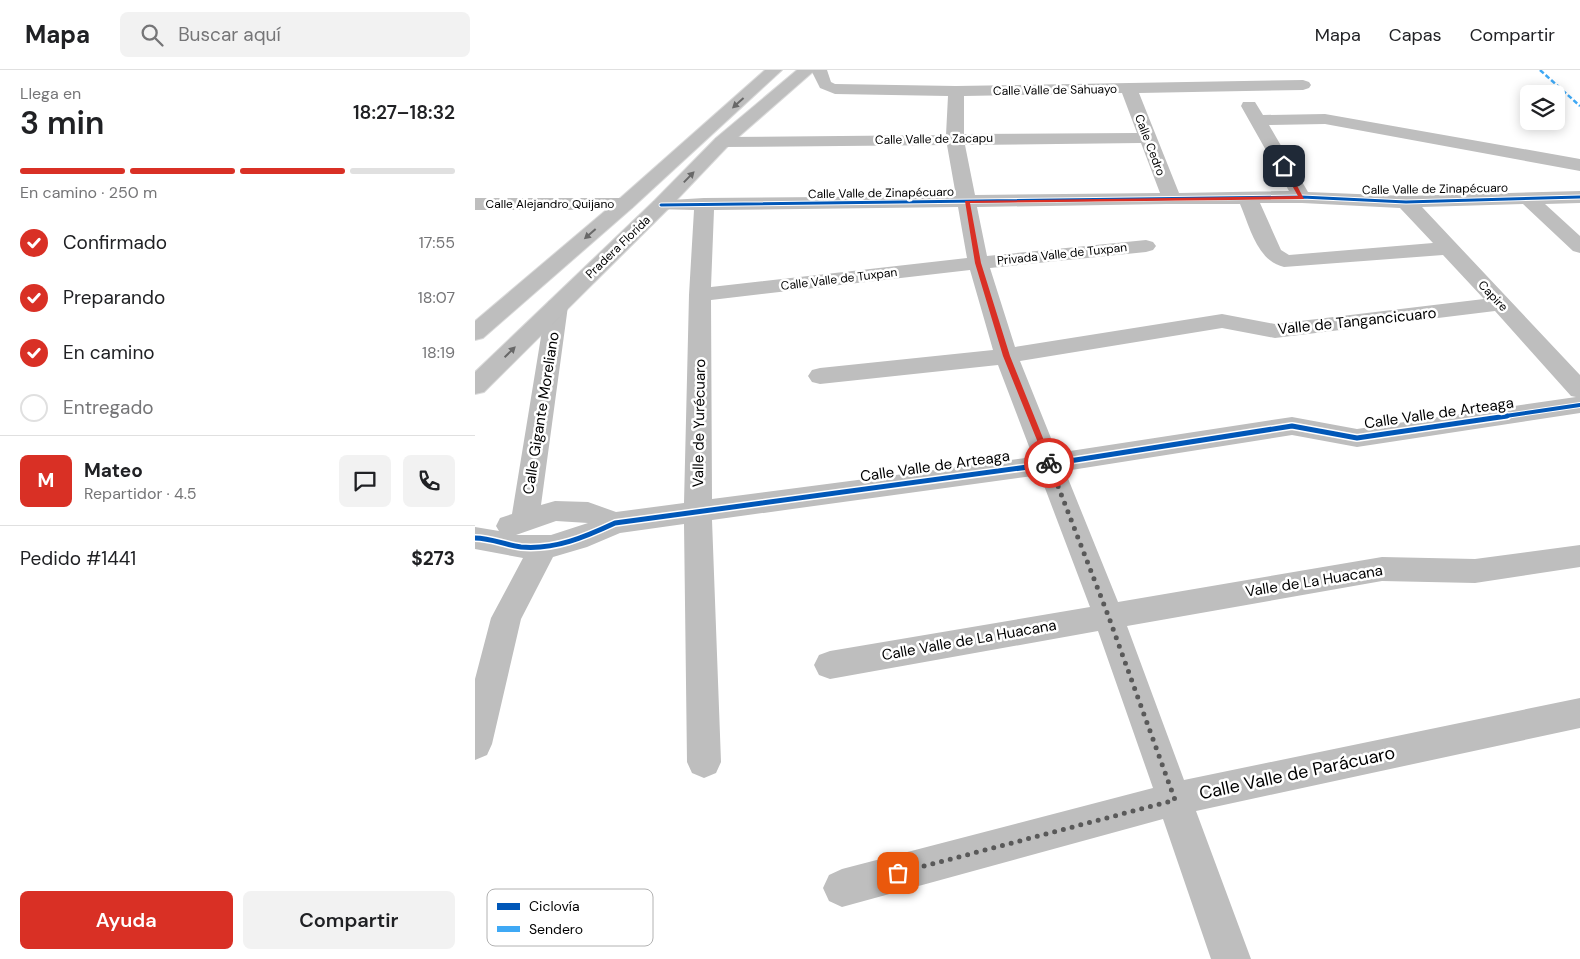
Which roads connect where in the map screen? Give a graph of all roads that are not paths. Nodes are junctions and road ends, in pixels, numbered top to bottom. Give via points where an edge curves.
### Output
1 (774, 70) edge
2 (807, 70) edge
3 (819, 70) edge
4 (1303, 85) dead end
5 (1239, 87) junction
6 (1129, 89) junction
7 (956, 91) junction
8 (1257, 120) junction
9 (1147, 138) junction
10 (955, 139) junction
11 (722, 142) junction
12 (1580, 165) edge
13 (1302, 197) junction
14 (1580, 197) edge
15 (1527, 198) junction
16 (1248, 199) junction
17 (1172, 200) junction
18 (967, 202) junction
19 (1407, 202) junction
20 (475, 204) edge
21 (625, 204) junction
22 (703, 204) junction
23 (661, 206) junction
24 (1146, 246) dead end
25 (1580, 247) edge
26 (1449, 248) junction
27 (978, 263) junction
28 (700, 295) junction
29 (1501, 304) junction
30 (557, 306) junction
31 (475, 334) edge
32 (1006, 356) junction
33 (820, 376) dead end
34 (475, 386) edge
35 (1580, 390) edge
36 (1580, 405) edge
37 (1050, 464) junction
38 (698, 510) junction
39 (525, 520) junction
40 (615, 523) junction
41 (479, 538) edge
42 (543, 548) junction
43 (1580, 556) edge
44 (1108, 615) junction
45 (830, 665) dead end
46 (1580, 714) edge
47 (475, 744) edge
48 (703, 762) dead end
49 (1175, 800) junction
50 (842, 888) dead end
51 (1231, 959) edge

1 -> 21 street, Pradera Florida
2 - 11 street, Pradera Florida
3 - 7 street, Calle Valle de Sahuayo via 827,88
4 - 5 street, Calle Valle de Sahuayo
5 - 6 street, Calle Valle de Sahuayo
5 - 8 street
6 - 7 street, Calle Valle de Sahuayo
6 - 9 street, Calle Cedro
7 - 10 street
8 - 12 street via 1325,118
8 - 13 street
9 - 10 street, Calle Valle de Zacapu
9 - 17 street, Calle Cedro
10 - 11 street, Calle Valle de Zacapu
10 - 18 street
23 -> 11 street, Pradera Florida
13 - 16 street, Calle Valle de Zinapécuaro
13 - 19 street, Calle Valle de Zinapécuaro
14 - 15 street, Calle Valle de Zinapécuaro
15 - 19 street, Calle Valle de Zinapécuaro
15 - 25 street
16 - 17 street, Calle Valle de Zinapécuaro
16 - 26 street via 1272,253 1284,261
17 - 18 street, Calle Valle de Zinapécuaro
18 - 22 street, Calle Valle de Zinapécuaro
18 - 27 street
19 - 26 street, Capire
20 - 21 street, Calle Alejandro Quijano
21 -> 31 street, Pradera Florida
22 - 23 street, Calle Valle de Zinapécuaro
22 - 28 street, Valle de Yurécuaro
23 - 30 street, Pradera Florida
24 - 27 street, Privada Valle de Tuxpan
26 - 29 street, Capire
27 - 28 street, Calle Valle de Tuxpan
27 - 32 street
28 - 38 street, Valle de Yurécuaro
29 - 32 street, Valle de Tangancicuaro via 1275,331 1222,322
29 - 35 street, Capire
34 -> 30 street, Pradera Florida
30 - 39 street, Calle Gigante Moreliano
32 - 33 street, Valle de Tangancicuaro
32 - 37 street
36 - 37 street, Calle Valle de Arteaga via 1357,438 1292,426
37 - 38 street, Calle Valle de Arteaga
37 - 44 street
38 - 40 street, Calle Valle de Arteaga
38 - 48 street, Valle de Yurécuaro
39 - 40 street, Calle Valle de Arteaga via 555,511 588,512
39 - 41 street, Calle Valle de Arteaga
40 - 42 street, Calle Valle de Arteaga via 583,539
41 - 42 street, Calle Valle de Arteaga
42 - 47 street via 507,618
43 - 44 street, Valle de La Huacana via 1475,571 1382,569
44 - 45 street, Calle Valle de La Huacana
44 - 49 street
46 - 49 street, Calle Valle de Parácuaro
49 - 50 street, Calle Valle de Parácuaro
49 - 51 street

